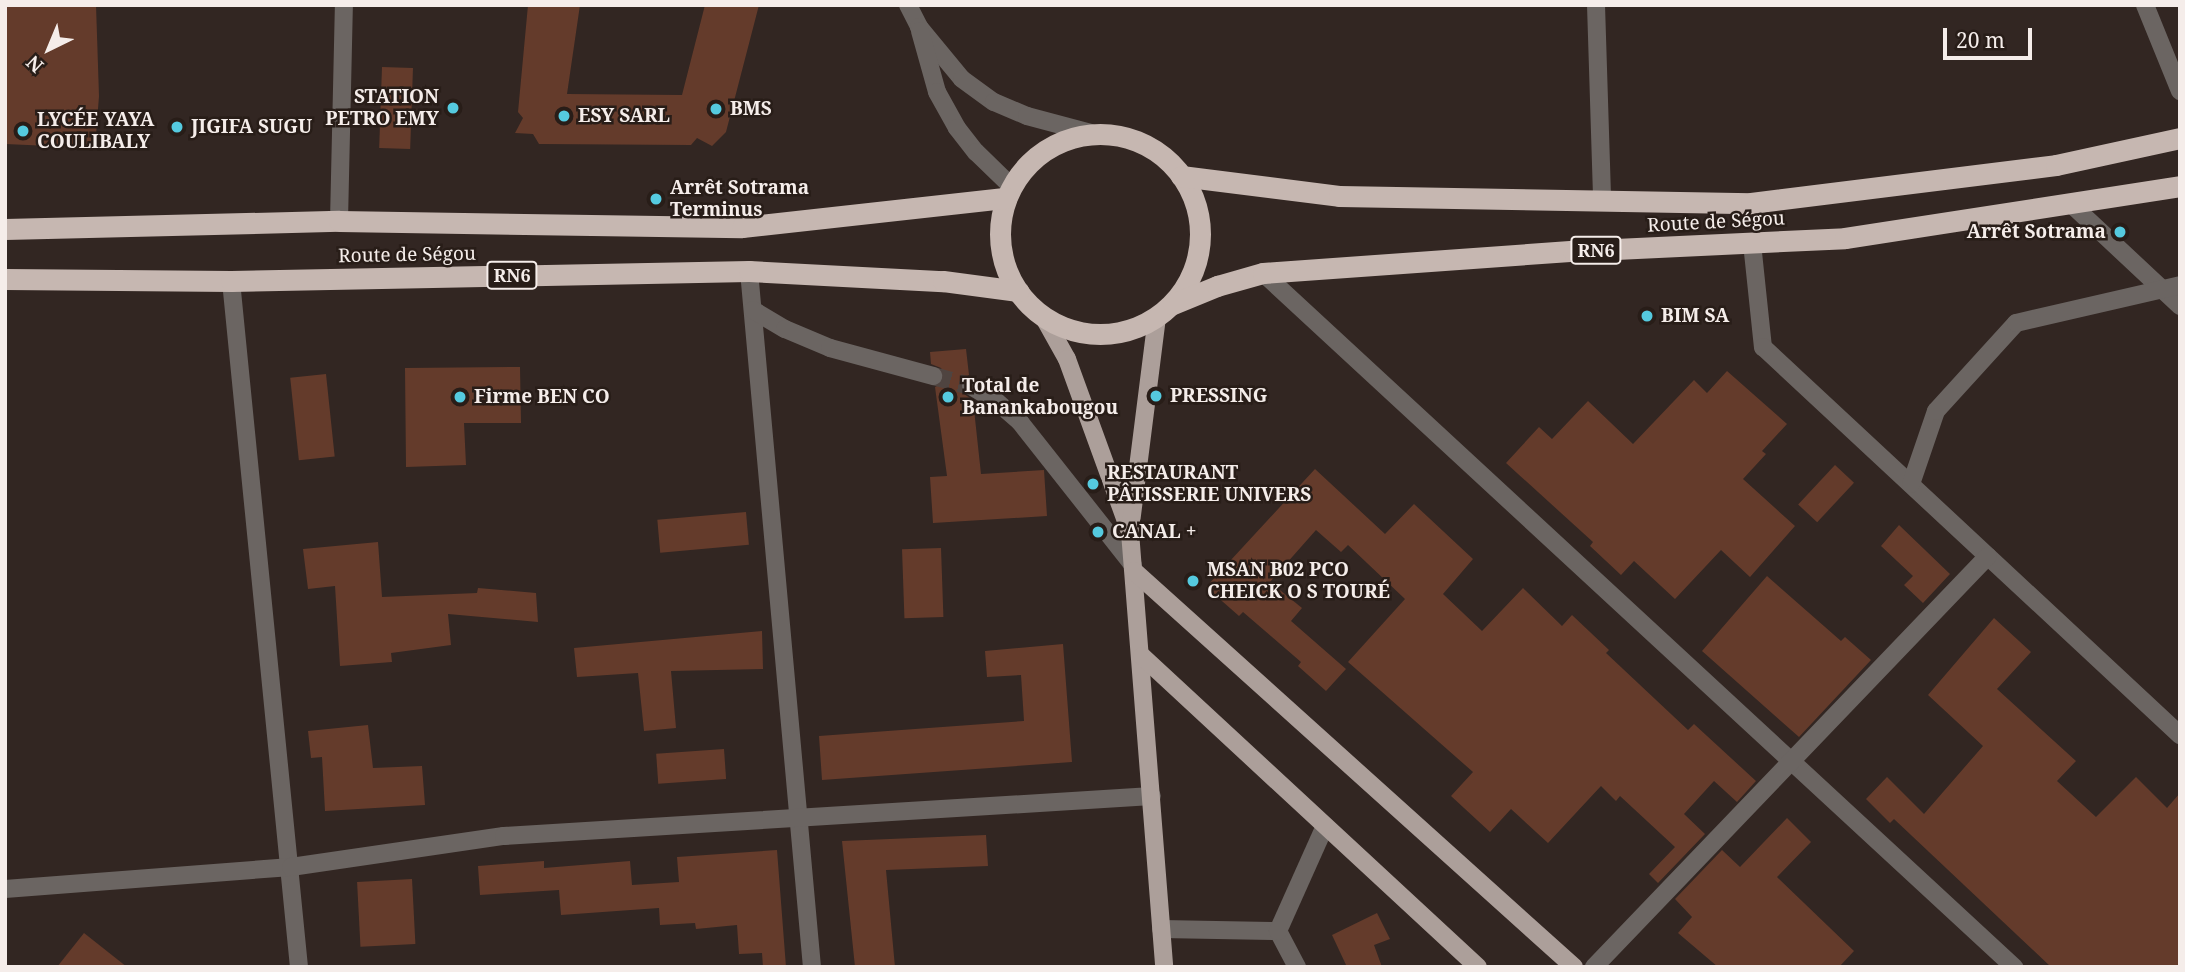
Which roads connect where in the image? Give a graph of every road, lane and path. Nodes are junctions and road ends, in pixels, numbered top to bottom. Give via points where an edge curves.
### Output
1 (344, 5) edge
2 (908, 5) edge
3 (1596, 5) edge
4 (2145, 5) edge
5 (919, 27) junction
6 (2180, 91) edge
7 (1091, 134) junction
8 (2180, 138) edge
9 (1181, 176) junction
10 (2180, 186) edge
11 (1009, 192) junction
12 (1602, 198) junction
13 (2070, 203) junction
14 (339, 221) junction
15 (5, 229) edge
16 (1752, 243) junction
17 (749, 271) junction
18 (1263, 273) junction
19 (5, 279) edge
20 (231, 281) junction
21 (2171, 287) edge
22 (1018, 291) junction
23 (2180, 306) edge
24 (753, 310) junction
25 (1165, 310) junction
26 (1043, 316) junction
27 (933, 376) tunnel mouth
28 (971, 386) tunnel mouth
29 (1911, 484) junction
30 (1130, 532) junction
31 (1988, 556) junction
32 (1134, 568) junction
33 (1142, 656) junction
34 (2180, 735) edge
35 (1793, 760) junction
36 (1152, 796) junction
37 (801, 818) junction
38 (1325, 826) junction
39 (290, 867) junction
40 (5, 888) edge
41 (1161, 929) junction
42 (1278, 931) junction
43 (299, 967) edge
44 (812, 967) edge
45 (1164, 967) edge
46 (1297, 967) edge
47 (1478, 967) edge
48 (1574, 967) edge
49 (1594, 967) edge
50 (2014, 967) edge

1 - 14 street
2 - 5 street
3 - 12 street
4 - 6 street
5 - 7 street via 962,79 994,102
5 - 11 street via 937,92 957,128
7 - 9 highway, Route de Ségou / RN6 via 1125,137 1157,151
7 - 11 highway, Route de Ségou / RN6 via 1059,141 1031,160
8 - 12 highway, Route de Ségou via 2056,165 1820,196 1751,203
9 - 12 highway, Route de Ségou via 1339,196
9 - 25 highway, Route de Ségou / RN6 via 1196,207 1200,242 1192,275
10 - 13 highway, Route de Ségou / RN6
11 - 14 highway, Route de Ségou via 742,227
11 - 22 highway, Route de Ségou / RN6 via 1000,229 1003,261
13 - 16 highway, Route de Ségou / RN6 via 1844,238
13 - 21 street
14 - 15 highway, Route de Ségou
16 - 18 highway, Route de Ségou / RN6
16 - 29 street via 1763,347
17 - 20 highway, Route de Ségou / RN6
17 - 22 highway, Route de Ségou / RN6 via 943,281
17 - 24 street
18 - 25 highway, Route de Ségou / RN6 via 1217,286
18 - 35 street
19 - 20 highway, Route de Ségou / RN6
20 - 39 street
21 - 23 street
21 - 29 street via 2016,323 1936,411
22 - 26 highway, Route de Ségou / RN6
24 - 27 street via 830,348
24 - 37 street
25 - 26 highway, Route de Ségou / RN6 via 1119,332 1079,332
25 - 30 main road
26 - 30 main road via 1067,359
28 - 32 street via 1020,422
29 - 31 street
30 - 32 main road
31 - 34 street
31 - 35 street
32 - 33 main road
32 - 48 main road
33 - 36 main road
33 - 38 main road
35 - 49 street
35 - 50 street
36 - 37 street
36 - 41 main road
37 - 39 street via 504,836
37 - 44 street
38 - 42 street
38 - 47 main road
39 - 40 street
39 - 43 street
41 - 42 street
41 - 45 main road
42 - 46 street

